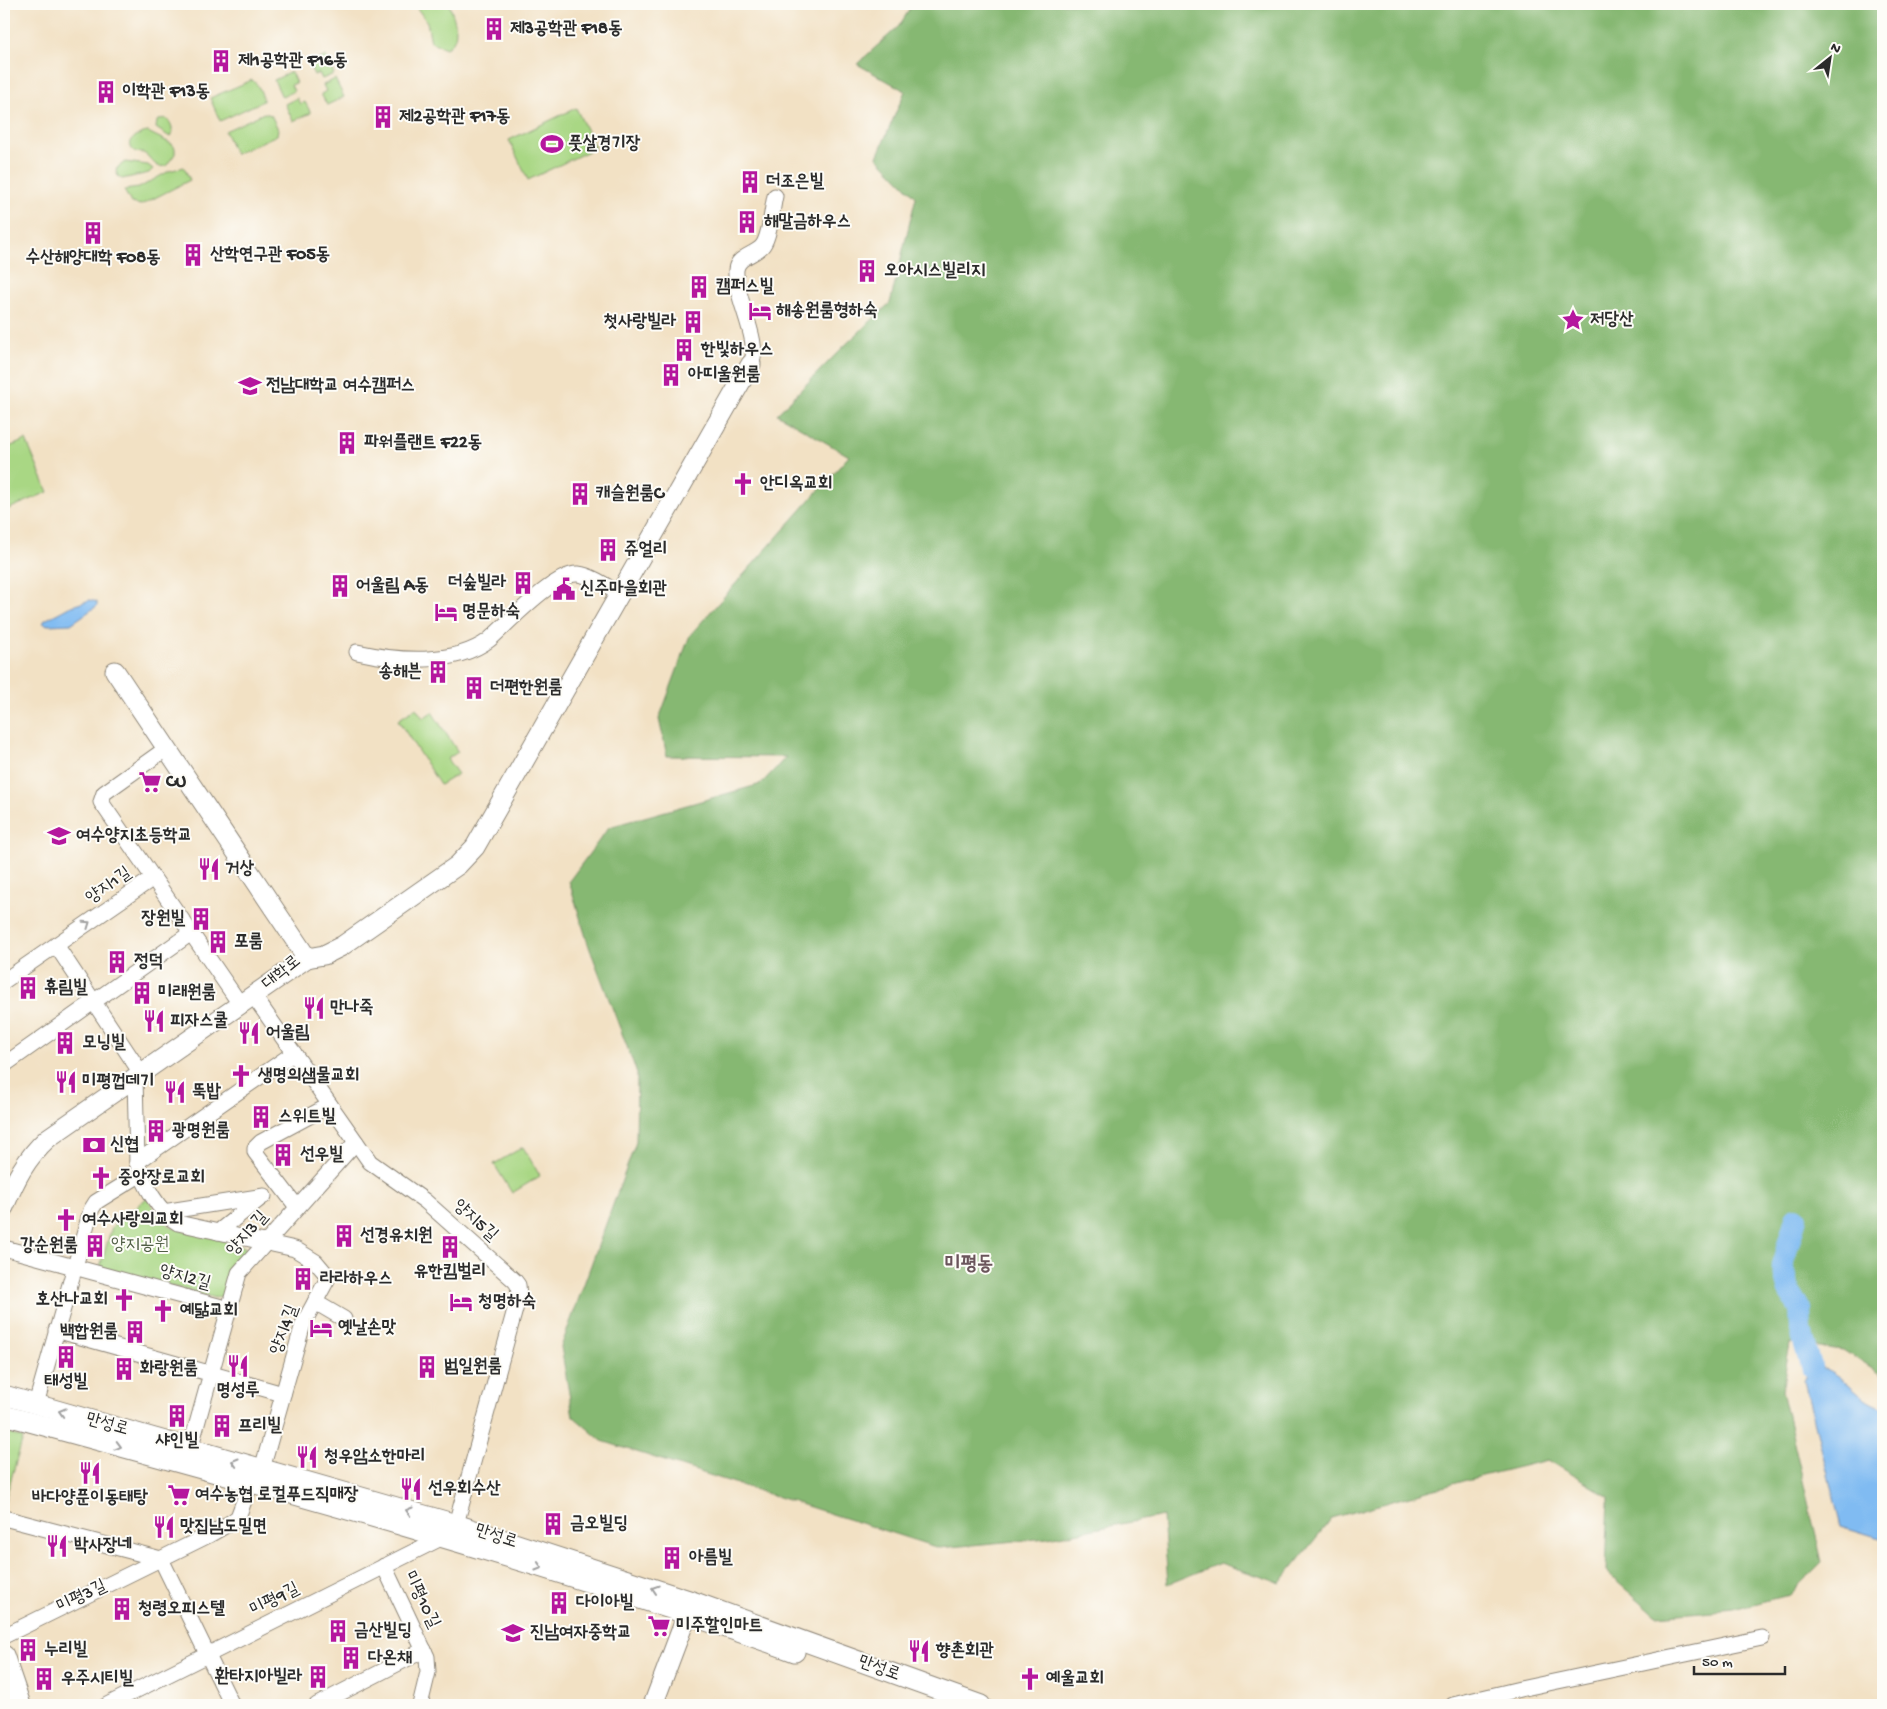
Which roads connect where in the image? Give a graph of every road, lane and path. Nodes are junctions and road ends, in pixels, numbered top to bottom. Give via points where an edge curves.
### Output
1 (775, 196) dead end
2 (751, 364) joint
3 (620, 594) junction
4 (357, 652) dead end
5 (115, 671) dead end
6 (167, 748) junction
7 (153, 878) junction
8 (191, 933) junction
9 (56, 945) junction
10 (307, 958) junction
11 (4, 981) edge
12 (246, 1000) junction
13 (94, 1002) junction
14 (294, 1053) junction
15 (4, 1065) edge
16 (138, 1075) junction
17 (330, 1105) junction
18 (356, 1142) junction
19 (139, 1168) junction
20 (279, 1183) junction
21 (264, 1196) junction
22 (5, 1201) edge
23 (297, 1207) junction
24 (163, 1212) junction
25 (218, 1232) junction
26 (266, 1242) junction
27 (4, 1248) edge
28 (74, 1268) junction
29 (315, 1302) junction
30 (229, 1309) junction
31 (344, 1319) dead end
32 (56, 1330) junction
33 (210, 1374) junction
34 (283, 1394) junction
35 (4, 1395) edge
36 (36, 1404) junction
37 (4, 1415) edge
38 (190, 1449) junction
39 (256, 1475) junction
40 (4, 1518) edge
41 (449, 1530) junction
42 (161, 1559) junction
43 (384, 1566) junction
44 (690, 1607) junction
45 (4, 1636) edge
46 (1762, 1638) dead end
47 (424, 1650) junction
48 (4, 1655) edge
49 (208, 1655) junction
50 (341, 1699) edge
51 (22, 1705) edge
52 (107, 1705) edge
53 (232, 1705) edge
54 (317, 1705) edge
55 (420, 1705) edge
56 (653, 1705) edge
57 (945, 1705) edge
58 (981, 1705) edge
59 (1452, 1705) edge

1 - 2 street via 765,241 757,251 739,262 736,270 753,342
2 - 3 street
3 - 4 street via 583,575 569,574 552,584 481,646 438,657 402,660
3 - 10 street via 467,857 342,946
5 - 6 street, 대학로
6 - 7 street via 104,793 101,799
6 - 10 street, 대학로
7 - 8 street, 양지1길
9 -> 7 street, 양지1길
8 - 12 street, 양지1길
8 - 13 street
9 - 11 street, 양지1길
9 - 13 street
10 - 12 street, 대학로
12 - 14 street, 양지5길
12 - 16 street, 대학로
13 - 15 street
13 - 16 street
14 - 17 street, 양지5길
14 - 19 street
16 - 19 street
16 - 22 street, 대학로 via 35,1150
17 - 18 street, 양지5길
17 - 20 street via 256,1146 255,1152
18 - 23 street, 양지3길
18 - 41 street, 양지5길 via 373,1164 425,1200 518,1285 518,1295
19 - 24 street
19 - 28 street via 94,1205
20 - 21 street
20 - 23 street
21 - 24 street
21 - 25 street
23 - 26 street, 양지3길
24 - 25 street via 178,1223
25 - 26 street
26 - 29 street, 양지4길 via 300,1252 327,1275 327,1282
26 - 30 street, 양지3길 via 239,1273
27 - 28 street, 양지2길
28 - 30 street, 양지2길
28 - 32 street
29 - 31 street
29 - 34 street, 양지4길 via 303,1324
30 - 33 street, 양지3길
32 - 33 street
32 - 36 street
33 - 34 street
33 - 38 street, 양지3길
34 - 39 street, 양지4길
35 - 36 street, 만성로
38 -> 36 street, 만성로
37 -> 39 street, 만성로
39 -> 38 street, 만성로
39 - 41 street, 만성로
39 - 42 street, 미평3길 via 237,1518
40 - 42 street
41 - 43 street, 미평9길
41 - 44 street, 만성로
42 - 45 street, 미평3길
42 - 49 street
43 - 47 street, 미평10길
43 - 49 street, 미평9길
44 - 56 street
44 - 57 street, 만성로
44 - 58 street, 만성로
46 - 59 street
47 - 50 street, 미평10길
47 - 55 street, 미평10길 via 428,1672
48 - 51 street
49 - 52 street, 미평9길
49 - 53 street
50 - 54 street, 미평10길

